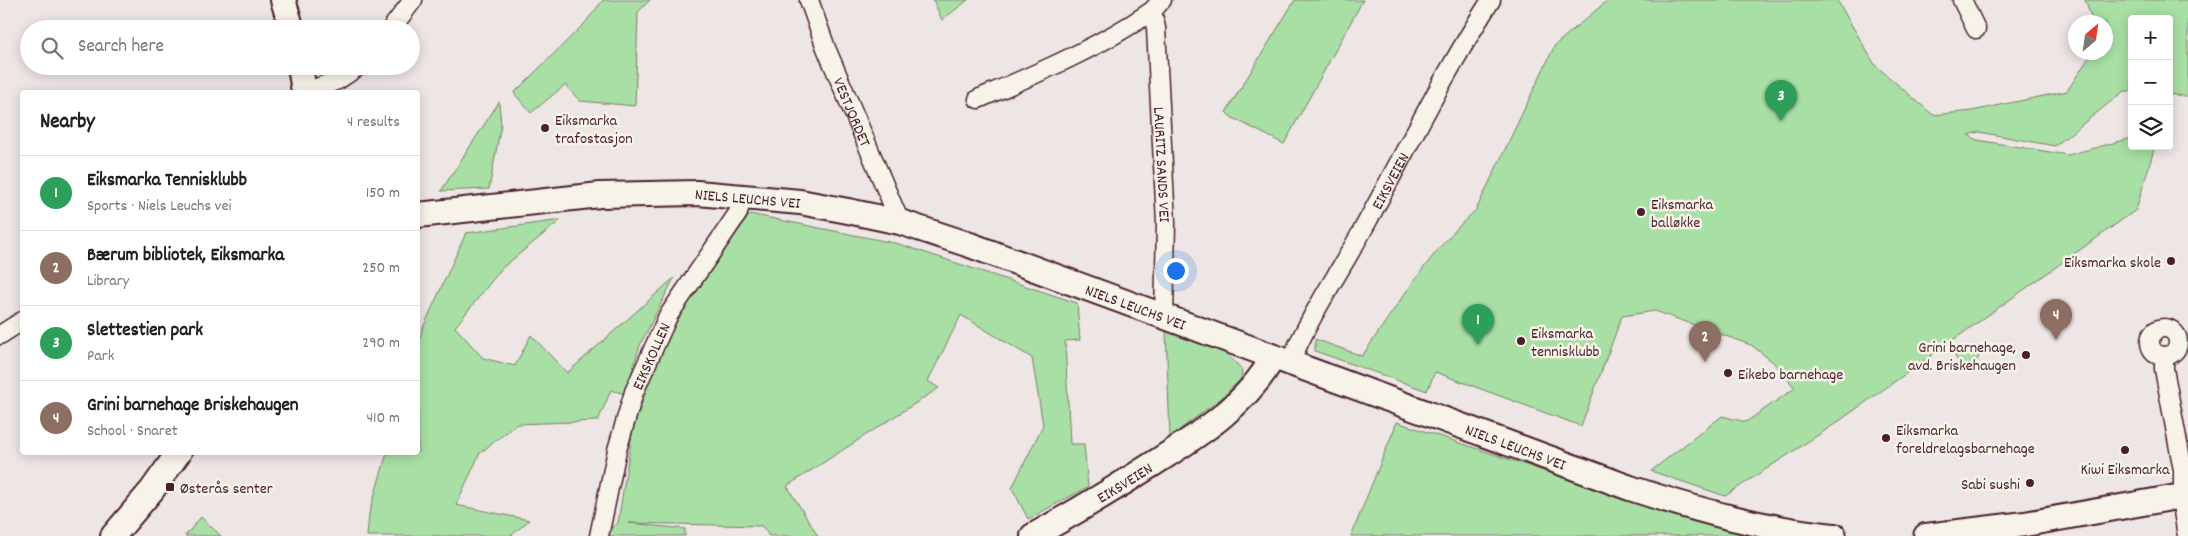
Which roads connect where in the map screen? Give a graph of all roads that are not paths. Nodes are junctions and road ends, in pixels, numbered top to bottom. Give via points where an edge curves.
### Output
1 (283, 0) edge
2 (413, 0) edge
3 (809, 0) edge
4 (1491, 0) edge
5 (1962, 0) edge
6 (1157, 5) edge
7 (289, 20) edge
8 (398, 20) edge
9 (1976, 29) dead end
10 (302, 75) edge
11 (345, 75) edge
12 (305, 90) edge
13 (310, 90) edge
14 (978, 99) dead end
15 (742, 196) junction
16 (420, 215) edge
17 (900, 222) junction
18 (1164, 318) junction
19 (20, 322) edge
20 (0, 335) edge
21 (2164, 356) dead end
22 (1281, 360) junction
23 (177, 455) edge
24 (2186, 496) edge
25 (2186, 532) edge
26 (113, 536) edge
27 (599, 536) edge
28 (1033, 536) edge
29 (1826, 536) edge
30 (1926, 536) edge

1 - 7 street
2 - 8 street
3 - 17 street, VESTJORDET
4 - 22 street, EIKSVEIEN via 1300,339
5 - 9 street
6 - 14 street, LAURITZ SANDS VEI via 1122,32 1095,47
6 - 18 street, LAURITZ SANDS VEI via 1166,223
10 - 12 street
11 - 13 street
15 - 16 street, NIELS LEUCHS VEI via 698,192 600,195
15 - 17 street, NIELS LEUCHS VEI via 800,202
15 - 27 street, EIKSKOLLEN via 738,213 668,316 634,392 617,450
17 - 18 street, NIELS LEUCHS VEI via 979,248
18 - 22 street, NIELS LEUCHS VEI
19 - 20 street
21 - 24 street
22 - 28 street, EIKSVEIEN via 1192,439
22 - 29 street, NIELS LEUCHS VEI via 1657,497 1744,521
23 - 26 street
24 - 25 street
24 - 30 street via 2025,524

